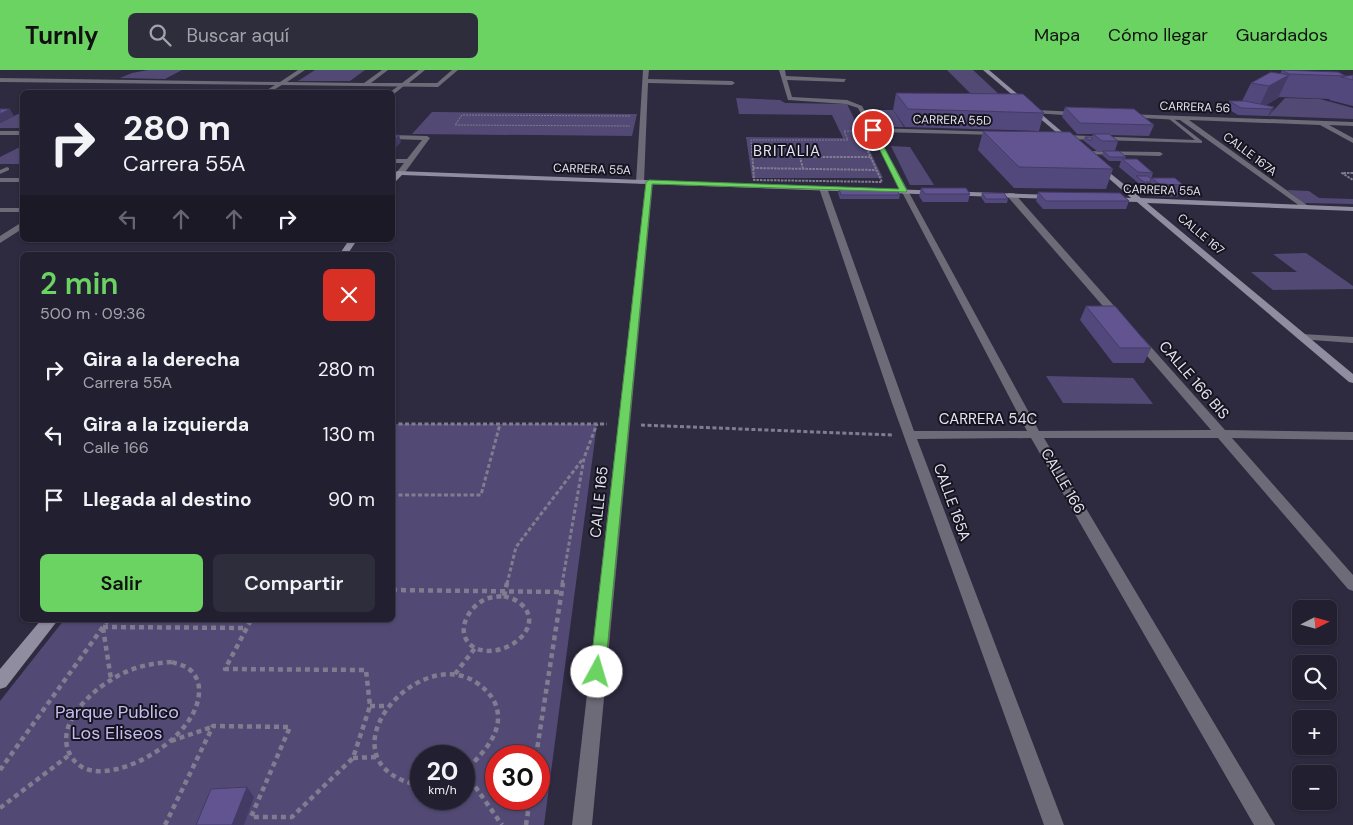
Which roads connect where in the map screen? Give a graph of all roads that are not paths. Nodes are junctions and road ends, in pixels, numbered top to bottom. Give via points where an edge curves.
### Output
1 (302, 70) edge
2 (385, 70) edge
3 (422, 70) edge
4 (455, 70) edge
5 (646, 70) edge
6 (782, 70) edge
7 (986, 70) edge
8 (176, 78) dead end
9 (784, 78) junction
10 (646, 80) junction
11 (844, 80) dead end
12 (2, 81) edge
13 (169, 82) junction
14 (732, 83) dead end
15 (281, 84) junction
16 (365, 84) junction
17 (403, 85) junction
18 (271, 90) edge
19 (395, 91) edge
20 (1036, 112) junction
21 (1084, 114) edge
22 (1122, 116) edge
23 (1170, 117) junction
24 (1182, 118) junction
25 (1321, 122) junction
26 (1353, 124) edge
27 (873, 130) junction
28 (0, 133) edge
29 (20, 133) edge
30 (1010, 133) edge
31 (1049, 134) edge
32 (1063, 135) junction
33 (395, 137) edge
34 (1353, 141) edge
35 (0, 142) edge
36 (1083, 153) junction
37 (1160, 154) dead end
38 (395, 161) edge
39 (409, 161) junction
40 (7, 169) dead end
41 (0, 172) edge
42 (400, 173) junction
43 (0, 180) edge
44 (20, 180) edge
45 (395, 180) edge
46 (645, 182) junction
47 (823, 188) junction
48 (904, 191) junction
49 (1011, 195) junction
50 (1058, 197) edge
51 (1104, 199) edge
52 (1139, 200) junction
53 (1304, 207) junction
54 (1353, 209) edge
55 (0, 210) edge
56 (20, 210) edge
57 (20, 227) edge
58 (0, 240) edge
59 (1302, 337) junction
60 (1353, 340) edge
61 (1353, 380) edge
62 (1222, 434) junction
63 (910, 435) junction
64 (1036, 436) junction
65 (1353, 436) edge
66 (1353, 585) edge
67 (48, 622) edge
68 (0, 682) edge
69 (582, 825) edge
70 (1054, 825) edge
71 (1265, 825) edge

1 - 15 street
2 - 16 street
3 - 17 street
4 - 17 street via 438,85
5 - 10 street, CALLE 165
6 - 9 street
7 - 20 street, CALLE 167
8 - 13 lane
9 - 11 street
9 - 27 street, CALLE 166 via 790,98 857,105
10 - 14 street
10 - 46 street, CALLE 165
12 - 13 street
13 - 15 street
15 - 16 street
15 - 18 street
16 - 17 street
17 - 19 lane
20 - 21 street
20 - 32 street, CALLE 167
22 - 23 street, CARRERA 56
23 - 24 street, CARRERA 56
23 - 32 lane via 1200,142
24 - 25 street, CARRERA 56
24 - 53 street, CALLE 167A
25 - 26 street, CARRERA 56
25 - 34 street
27 - 30 street, CARRERA 55D
27 - 48 street, CALLE 166
28 - 29 street
29 - 35 street
31 - 32 street
32 - 36 street, CALLE 167
33 - 39 street via 427,138
36 - 37 street
36 - 52 street, CALLE 167
38 - 39 street
39 - 42 street
40 - 41 lane
42 - 45 street
42 - 46 street, CARRERA 55A
43 - 44 lane
46 - 47 street, CARRERA 55A
46 - 69 street, CALLE 165 via 624,424
47 - 48 street, CARRERA 55A
47 - 63 street, CALLE 165A
48 - 49 street, CARRERA 55A
48 - 64 street, CALLE 166
49 - 50 street, CARRERA 55A
49 - 62 street, CALLE 166 BIS
51 - 52 street, CARRERA 55A
52 - 53 street, CARRERA 55A
52 - 59 street, CALLE 167
53 - 54 street, CARRERA 55A
55 - 56 street
57 - 58 street
59 - 60 street
59 - 61 street, CALLE 167
62 - 64 street, CARRERA 54C
62 - 65 street, CARRERA 54C
62 - 66 street, CALLE 166 BIS
63 - 64 street, CARRERA 54C
63 - 70 street, CALLE 165A
64 - 71 street, CALLE 166
67 - 68 street

